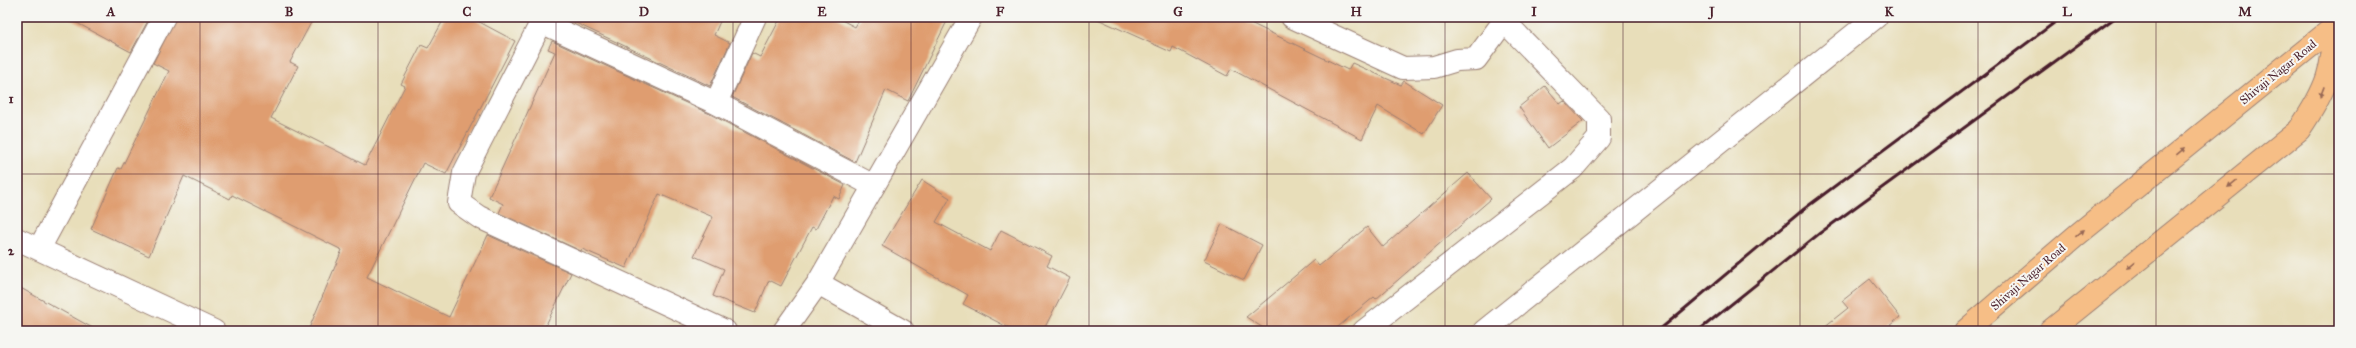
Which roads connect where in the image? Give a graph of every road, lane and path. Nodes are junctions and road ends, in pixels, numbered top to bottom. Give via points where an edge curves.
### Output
1 (164, 17) edge
2 (755, 17) edge
3 (971, 17) edge
4 (1292, 17) edge
5 (1876, 17) edge
6 (1506, 19) edge
7 (543, 20) edge
8 (2336, 22) edge
9 (716, 103) junction
10 (874, 186) junction
11 (17, 239) edge
12 (38, 249) junction
13 (818, 283) junction
14 (214, 331) edge
15 (725, 331) edge
16 (784, 331) edge
17 (903, 331) edge
18 (1364, 331) edge
19 (1484, 331) edge
20 (1965, 331) edge
21 (2050, 331) edge

1 - 12 street
2 - 9 street
3 - 10 street
4 - 6 street via 1403,68 1434,67 1457,60 1476,59
5 - 19 street
6 - 18 street via 1599,119 1599,138 1573,168
7 - 9 street
7 - 15 street via 464,173 459,203 479,217
20 -> 8 main road, Shivaji Nagar Road
8 -> 21 main road, Shivaji Nagar Road via 2333,64 2318,102 2299,130
9 - 10 street
10 - 13 street
11 - 12 street
12 - 14 street
13 - 16 street
13 - 17 street

